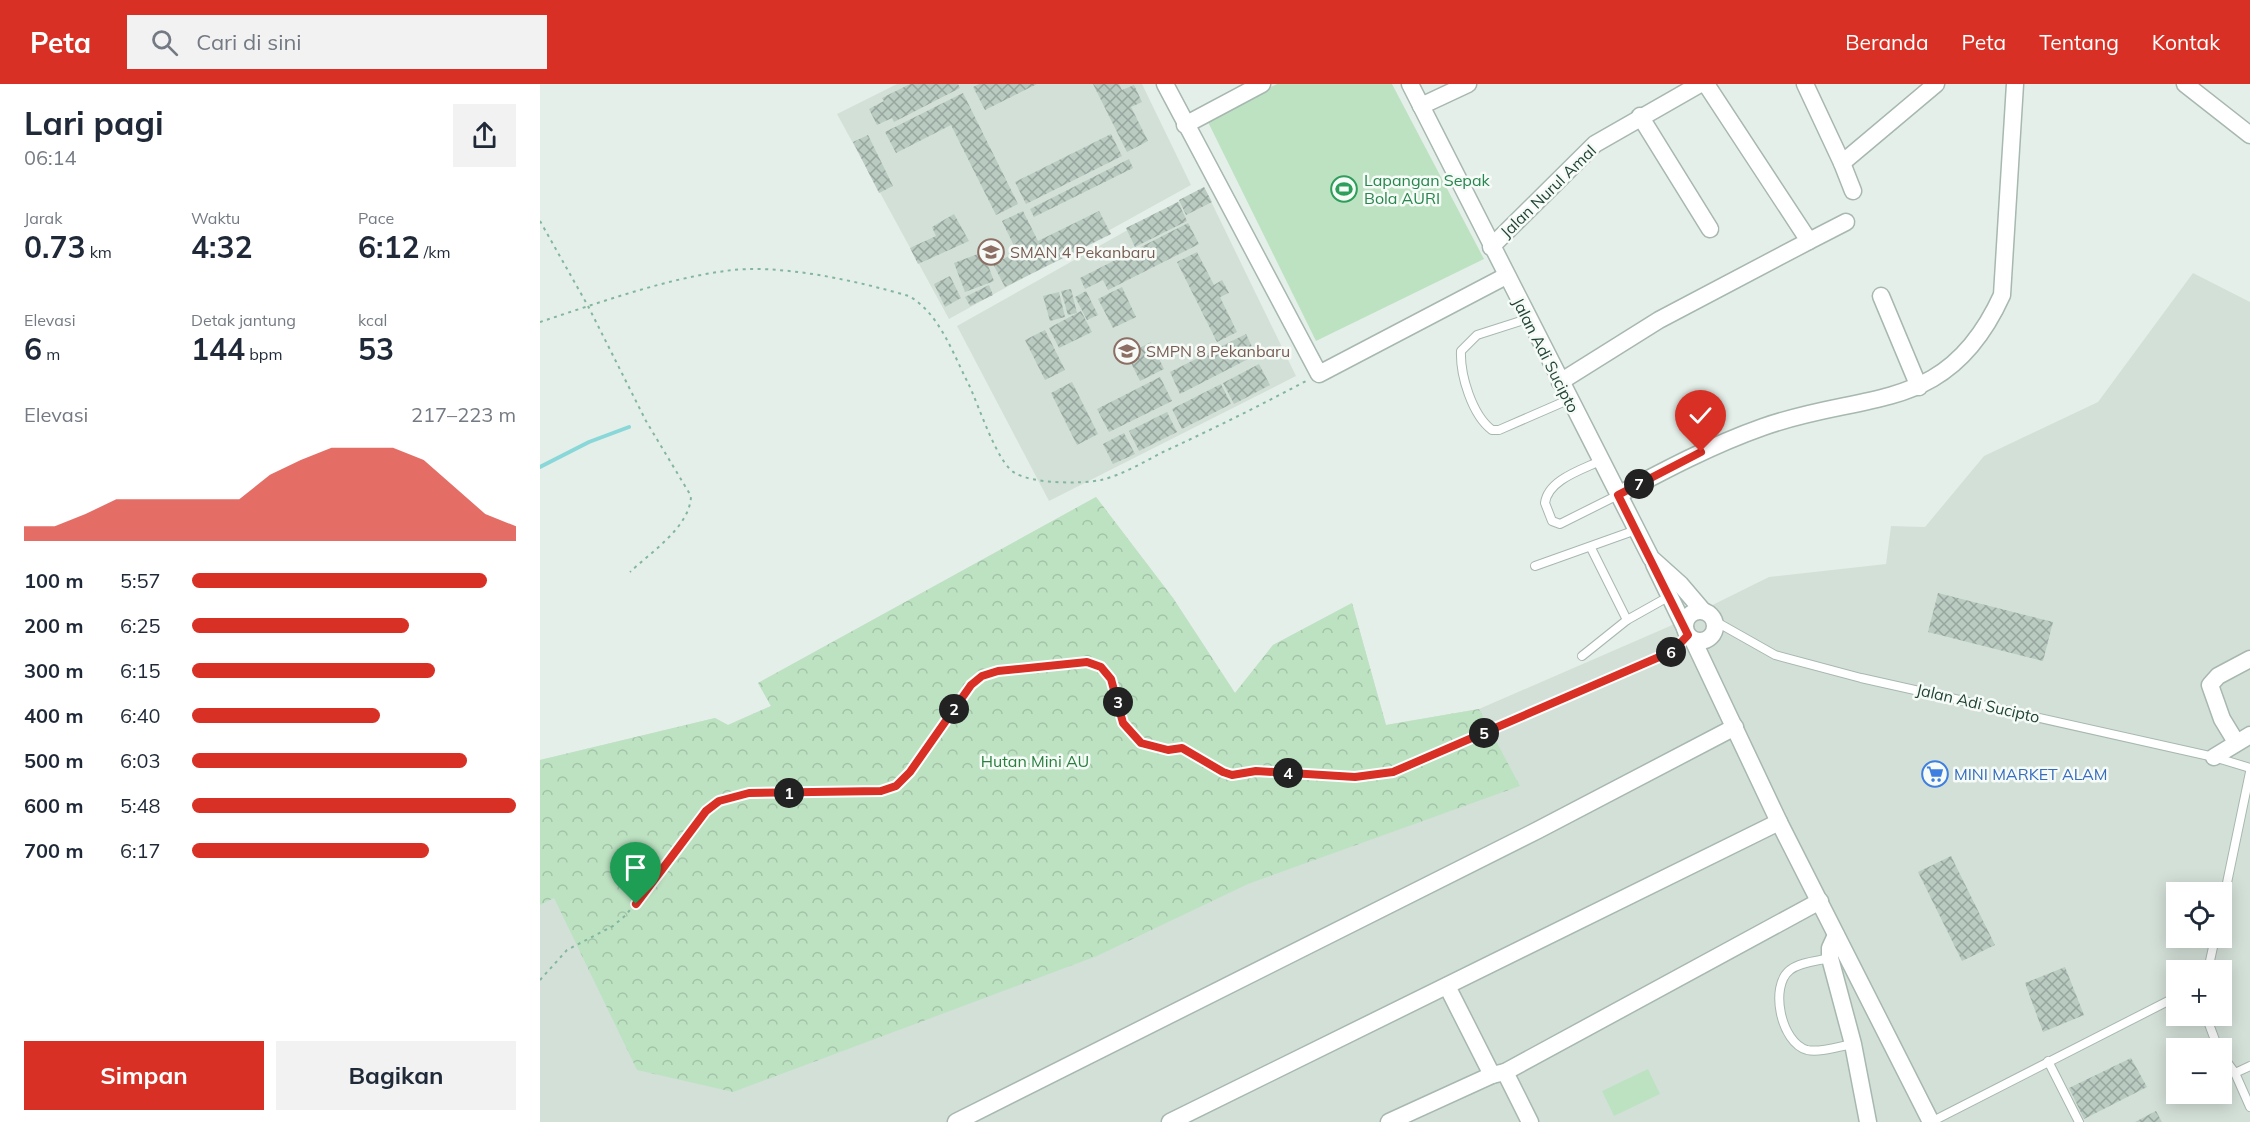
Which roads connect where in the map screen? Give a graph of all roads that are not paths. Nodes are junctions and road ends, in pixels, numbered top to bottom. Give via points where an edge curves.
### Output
1 (1165, 84) edge
2 (1262, 84) edge
3 (1410, 84) edge
4 (1468, 84) edge
5 (1700, 84) edge
6 (1706, 84) edge
7 (1805, 84) edge
8 (1936, 84) edge
9 (2015, 84) edge
10 (2185, 84) edge
11 (1421, 106) junction
12 (1640, 116) junction
13 (1185, 125) junction
14 (2250, 135) edge
15 (1842, 163) junction
16 (1853, 191) dead end
17 (1846, 222) dead end
18 (1710, 229) dead end
19 (1809, 242) junction
20 (1491, 247) junction
21 (1506, 276) junction
22 (1881, 296) dead end
23 (1527, 319) junction
24 (1560, 382) junction
25 (1919, 387) junction
26 (1569, 400) junction
27 (1600, 461) junction
28 (1618, 495) junction
29 (1636, 530) junction
30 (1591, 548) junction
31 (1651, 558) junction
32 (1535, 566) dead end
33 (1668, 597) junction
34 (1708, 616) junction
35 (1627, 620) junction
36 (1689, 634) junction
37 (1582, 656) dead end
38 (2250, 659) edge
39 (1735, 727) junction
40 (2243, 739) edge
41 (2214, 757) junction
42 (2250, 770) edge
43 (1779, 822) junction
44 (2227, 882) edge
45 (1820, 901) junction
46 (1836, 935) junction
47 (1830, 958) junction
48 (1447, 986) junction
49 (2166, 1002) edge
50 (1853, 1044) junction
51 (2048, 1061) junction
52 (2250, 1066) edge
53 (2232, 1068) edge
54 (2235, 1072) junction
55 (1498, 1074) junction
56 (2250, 1107) edge
57 (956, 1122) edge
58 (1170, 1122) edge
59 (1389, 1122) edge
60 (1530, 1122) edge
61 (1868, 1122) edge
62 (1931, 1122) edge
63 (2079, 1122) edge

1 - 13 street
2 - 13 street
3 - 11 street, Jalan Adi Sucipto
4 - 11 street
5 - 12 street, Jalan Nurul Amal
6 - 19 street
7 - 15 street
8 - 15 street
9 - 25 street via 2002,295 1986,325 1957,362
10 - 14 street
11 - 20 street, Jalan Adi Sucipto
12 - 18 street
12 - 20 street, Jalan Nurul Amal via 1595,144
13 - 21 street via 1319,374
15 - 16 street
17 - 19 street
19 - 24 street via 1659,320
20 - 21 street, Jalan Adi Sucipto
21 - 23 street, Jalan Adi Sucipto
22 - 25 street
23 - 24 street, Jalan Adi Sucipto
23 - 26 lane via 1477,335 1461,351 1477,413 1492,430 1499,430
24 - 26 street, Jalan Adi Sucipto
25 - 28 street via 1889,398 1819,411 1765,427 1701,452
26 - 27 street, Jalan Adi Sucipto
27 - 28 street, Jalan Adi Sucipto
27 - 28 lane via 1550,490 1545,503 1552,521 1560,524
28 - 29 street, Jalan Adi Sucipto
29 - 30 lane
29 - 31 street, Jalan Adi Sucipto
30 - 32 lane
30 - 35 lane
31 - 33 street
31 - 34 street, Jalan Adi Sucipto
33 - 35 lane
33 - 36 street
34 - 36 street via 1689,615
34 - 36 street via 1712,635 1703,641
34 - 41 lane, Jalan Adi Sucipto via 1775,655
35 - 37 lane
36 - 39 street
38 - 40 street via 2218,675 2210,685 2222,719
39 - 43 street
39 - 57 street
40 - 41 street
41 - 42 lane, Jalan Adi Sucipto
42 - 44 lane
43 - 45 street
43 - 48 street
45 - 46 street
45 - 55 street
46 - 47 street
46 - 62 street
47 - 50 street
47 - 50 lane via 1790,970 1782,979 1781,1016 1787,1031 1803,1048
48 - 55 street
48 - 58 street
49 - 51 lane
50 - 61 street
51 - 62 lane
51 - 63 lane
52 - 54 lane
53 - 54 lane
54 - 56 lane
55 - 59 street
55 - 60 street

